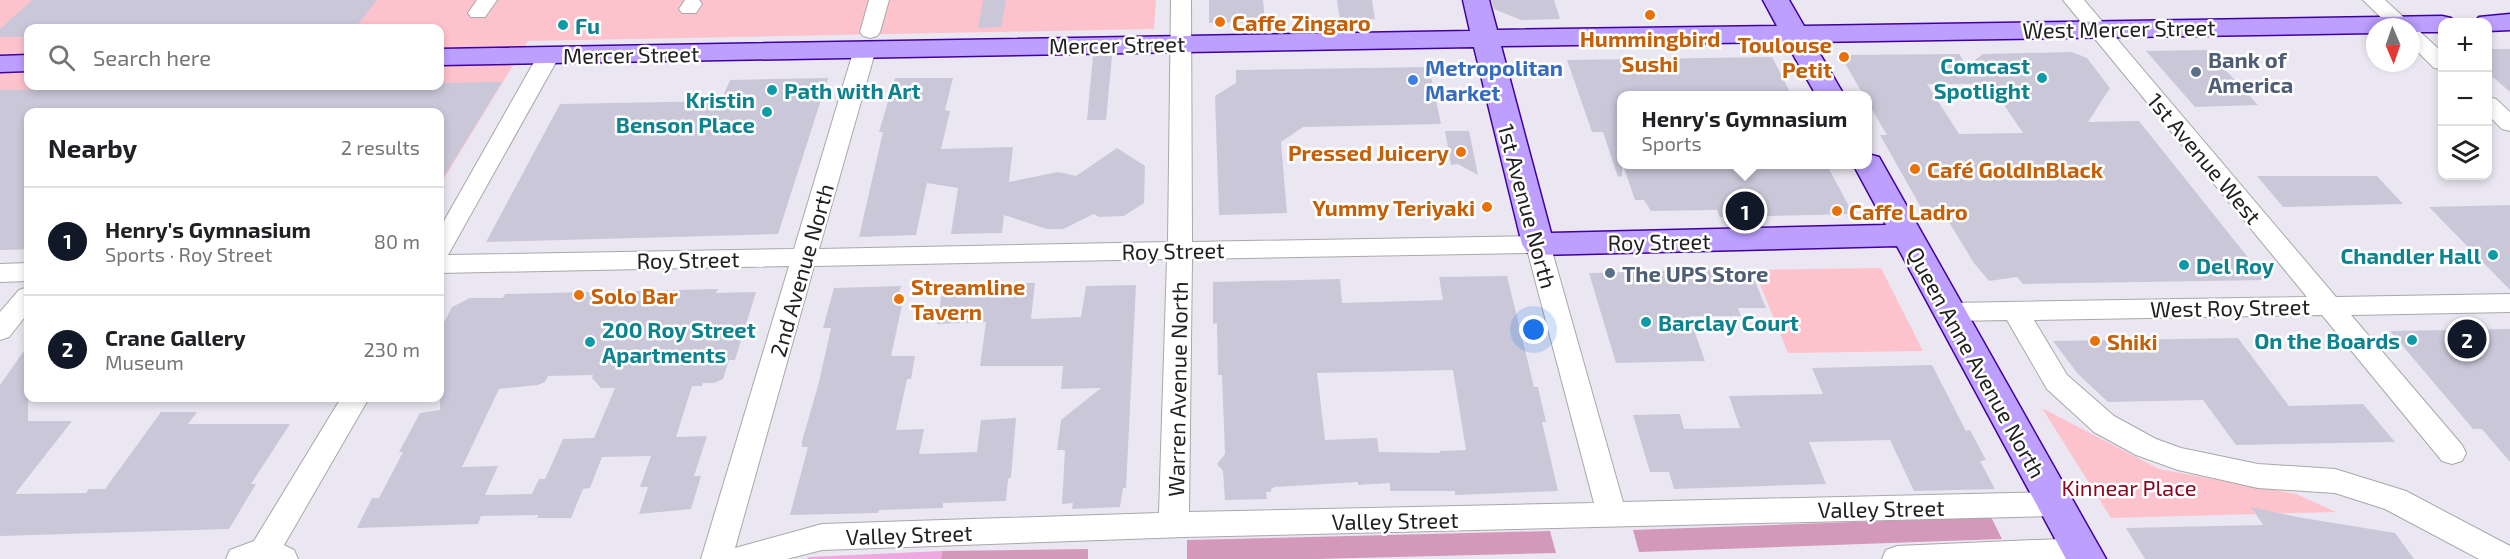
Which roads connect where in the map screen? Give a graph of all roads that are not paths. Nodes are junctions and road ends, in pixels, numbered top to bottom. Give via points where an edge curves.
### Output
1 (879, 0) edge
2 (1181, 0) edge
3 (1476, 0) edge
4 (1776, 0) edge
5 (2073, 0) edge
6 (2373, 0) edge
7 (2392, 18) edge
8 (2510, 22) edge
9 (2492, 23) edge
10 (2438, 25) edge
11 (2420, 27) edge
12 (2097, 29) junction
13 (2366, 29) edge
14 (1795, 33) junction
15 (1486, 39) junction
16 (867, 40) junction
17 (1181, 43) junction
18 (2420, 43) edge
19 (549, 55) junction
20 (444, 57) edge
21 (2438, 59) edge
22 (24, 63) edge
23 (0, 64) edge
24 (1827, 91) edge
25 (2492, 108) edge
26 (2510, 124) edge
27 (1870, 169) edge
28 (1907, 235) junction
29 (444, 242) edge
30 (1538, 244) junction
31 (1180, 250) junction
32 (804, 257) junction
33 (444, 264) edge
34 (24, 272) edge
35 (0, 273) edge
36 (24, 301) edge
37 (2510, 303) edge
38 (2328, 305) junction
39 (2015, 311) junction
40 (1950, 312) junction
41 (0, 330) edge
42 (353, 402) edge
43 (2452, 453) dead end
44 (2054, 504) junction
45 (1612, 515) junction
46 (1174, 526) junction
47 (2084, 555) edge
48 (263, 557) edge
49 (716, 559) edge
50 (739, 559) edge
51 (1897, 559) edge
52 (2507, 559) edge

1 - 16 street, 2nd Avenue North
2 - 17 street, Warren Avenue North
3 - 15 main road, 1st Avenue North
4 - 14 main road
5 - 12 street, 1st Avenue West
6 - 7 street
8 - 9 main road
10 - 11 main road, West Mercer Street
12 - 13 main road, West Mercer Street
12 - 14 main road, West Mercer Street
12 - 38 street, 1st Avenue West
14 - 15 main road, Mercer Street
14 - 24 main road
15 - 17 main road, Mercer Street
15 - 30 main road, 1st Avenue North
16 - 17 main road, Mercer Street
16 - 19 main road, Mercer Street
16 - 32 street, 2nd Avenue North
17 - 31 street, Warren Avenue North
18 - 21 street
19 - 20 main road, Mercer Street
19 - 29 street
22 - 23 main road
25 - 26 street
27 - 28 main road, Queen Anne Avenue North
28 - 30 main road, Roy Street
28 - 40 main road, Queen Anne Avenue North
30 - 31 street, Roy Street
30 - 45 street, 1st Avenue North
31 - 32 street, Roy Street
31 - 46 street, Warren Avenue North
32 - 33 street, Roy Street
32 - 49 street, 2nd Avenue North
34 - 35 street
36 - 41 street
37 - 38 street, West Roy Street
38 - 39 street, West Roy Street
38 - 43 street, 1st Avenue West
39 - 40 street, West Roy Street
39 - 52 street via 2057,382 2104,424 2146,447 2178,459 2258,476 2336,481 2395,500
40 - 44 main road, Queen Anne Avenue North
42 - 48 street
44 - 45 street, Valley Street
44 - 47 main road, Queen Anne Avenue North
45 - 46 street, Valley Street
46 - 50 street, Valley Street via 822,537
47 - 51 street

